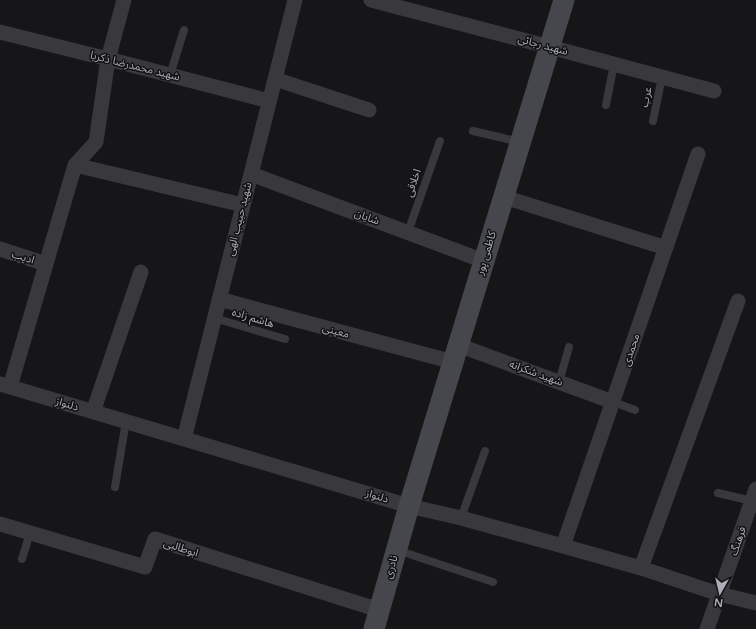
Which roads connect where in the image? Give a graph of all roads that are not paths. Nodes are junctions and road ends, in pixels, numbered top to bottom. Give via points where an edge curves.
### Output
1 (124, 0) edge
2 (295, 0) edge
3 (371, 0) edge
4 (564, 0) edge
5 (184, 30) dead end
6 (0, 32) edge
7 (550, 47) junction
8 (108, 59) junction
9 (614, 64) junction
10 (170, 75) junction
11 (662, 77) junction
12 (275, 79) junction
13 (714, 91) dead end
14 (269, 101) junction
15 (606, 105) dead end
16 (369, 110) dead end
17 (653, 122) dead end
18 (473, 131) dead end
19 (440, 140) dead end
20 (520, 142) junction
21 (698, 154) dead end
22 (75, 165) junction
23 (251, 174) junction
24 (504, 197) junction
25 (243, 205) junction
26 (408, 232) junction
27 (666, 248) junction
28 (0, 249) edge
29 (484, 261) junction
30 (46, 264) junction
31 (141, 272) dead end
32 (219, 299) junction
33 (738, 301) dead end
34 (214, 318) junction
35 (285, 339) dead end
36 (569, 347) dead end
37 (456, 353) junction
38 (559, 382) junction
39 (5, 385) edge
40 (613, 402) junction
41 (635, 410) dead end
42 (93, 412) junction
43 (126, 421) junction
44 (184, 439) junction
45 (485, 451) dead end
46 (115, 487) dead end
47 (718, 493) dead end
48 (754, 495) edge
49 (409, 506) junction
50 (461, 518) junction
51 (0, 524) edge
52 (30, 533) junction
53 (563, 546) junction
54 (396, 550) junction
55 (22, 559) dead end
56 (641, 568) junction
57 (494, 582) dead end
58 (720, 594) junction
59 (756, 603) edge
60 (377, 620) edge
61 (707, 629) edge

1 - 8 street
2 - 12 street, شهید حبیب الهی
3 - 7 street, شهید رجائی
4 - 7 street, کاظمی پور
5 - 10 lane
6 - 8 street, شهید محمدرضا ذکریا
7 - 9 street, شهید رجائی
7 - 20 street, کاظمی پور
8 - 10 street, شهید محمدرضا ذکریا
8 - 22 street via 96,142
9 - 11 street, شهید رجائی
9 - 15 lane
10 - 14 street, شهید محمدرضا ذکریا
11 - 13 street, شهید رجائی
11 - 17 lane, عرب
12 - 14 street, شهید حبیب الهی
12 - 16 street
14 - 23 street, شهید حبیب الهی
18 - 20 lane
19 - 26 lane, اخلاقی
20 - 24 street, کاظمی پور
21 - 27 street, محمدی
22 - 25 street
22 - 30 street
23 - 25 street, شهید حبیب الهی
23 - 26 street, شایان
24 - 27 street
24 - 29 street, کاظمی پور
25 - 32 street, شهید حبیب الهی
26 - 29 street, شایان
27 - 40 street, محمدی
28 - 30 street, ادیب
29 - 37 street, کاظمی پور
30 - 39 street
31 - 42 street
32 - 34 street, شهید حبیب الهی
32 - 37 street, معینی
33 - 56 street
34 - 35 lane, هاشم زاده
34 - 44 street, شهید حبیب الهی
36 - 38 lane
37 - 38 street, شهید شکرانه
37 - 49 street, کاظمی پور
38 - 40 street, شهید شکرانه
39 - 42 street, دلنواز
40 - 41 lane
40 - 53 street, محمدی
42 - 43 street, دلنواز
43 - 44 street, دلنواز
43 - 46 lane
44 - 49 street, دلنواز
45 - 50 lane
47 - 48 lane
48 - 58 street, فرهنگ
49 - 50 street, دلنواز
49 - 54 street, نادری
50 - 53 street, دلنواز
51 - 52 street, ابوطالبی
52 - 55 lane
52 - 60 street, ابوطالبی via 145,567 155,539
53 - 56 street, دلنواز
54 - 57 lane
54 - 60 street, نادری
56 - 58 street, دلنواز
58 - 59 street, دلنواز
58 - 61 street

